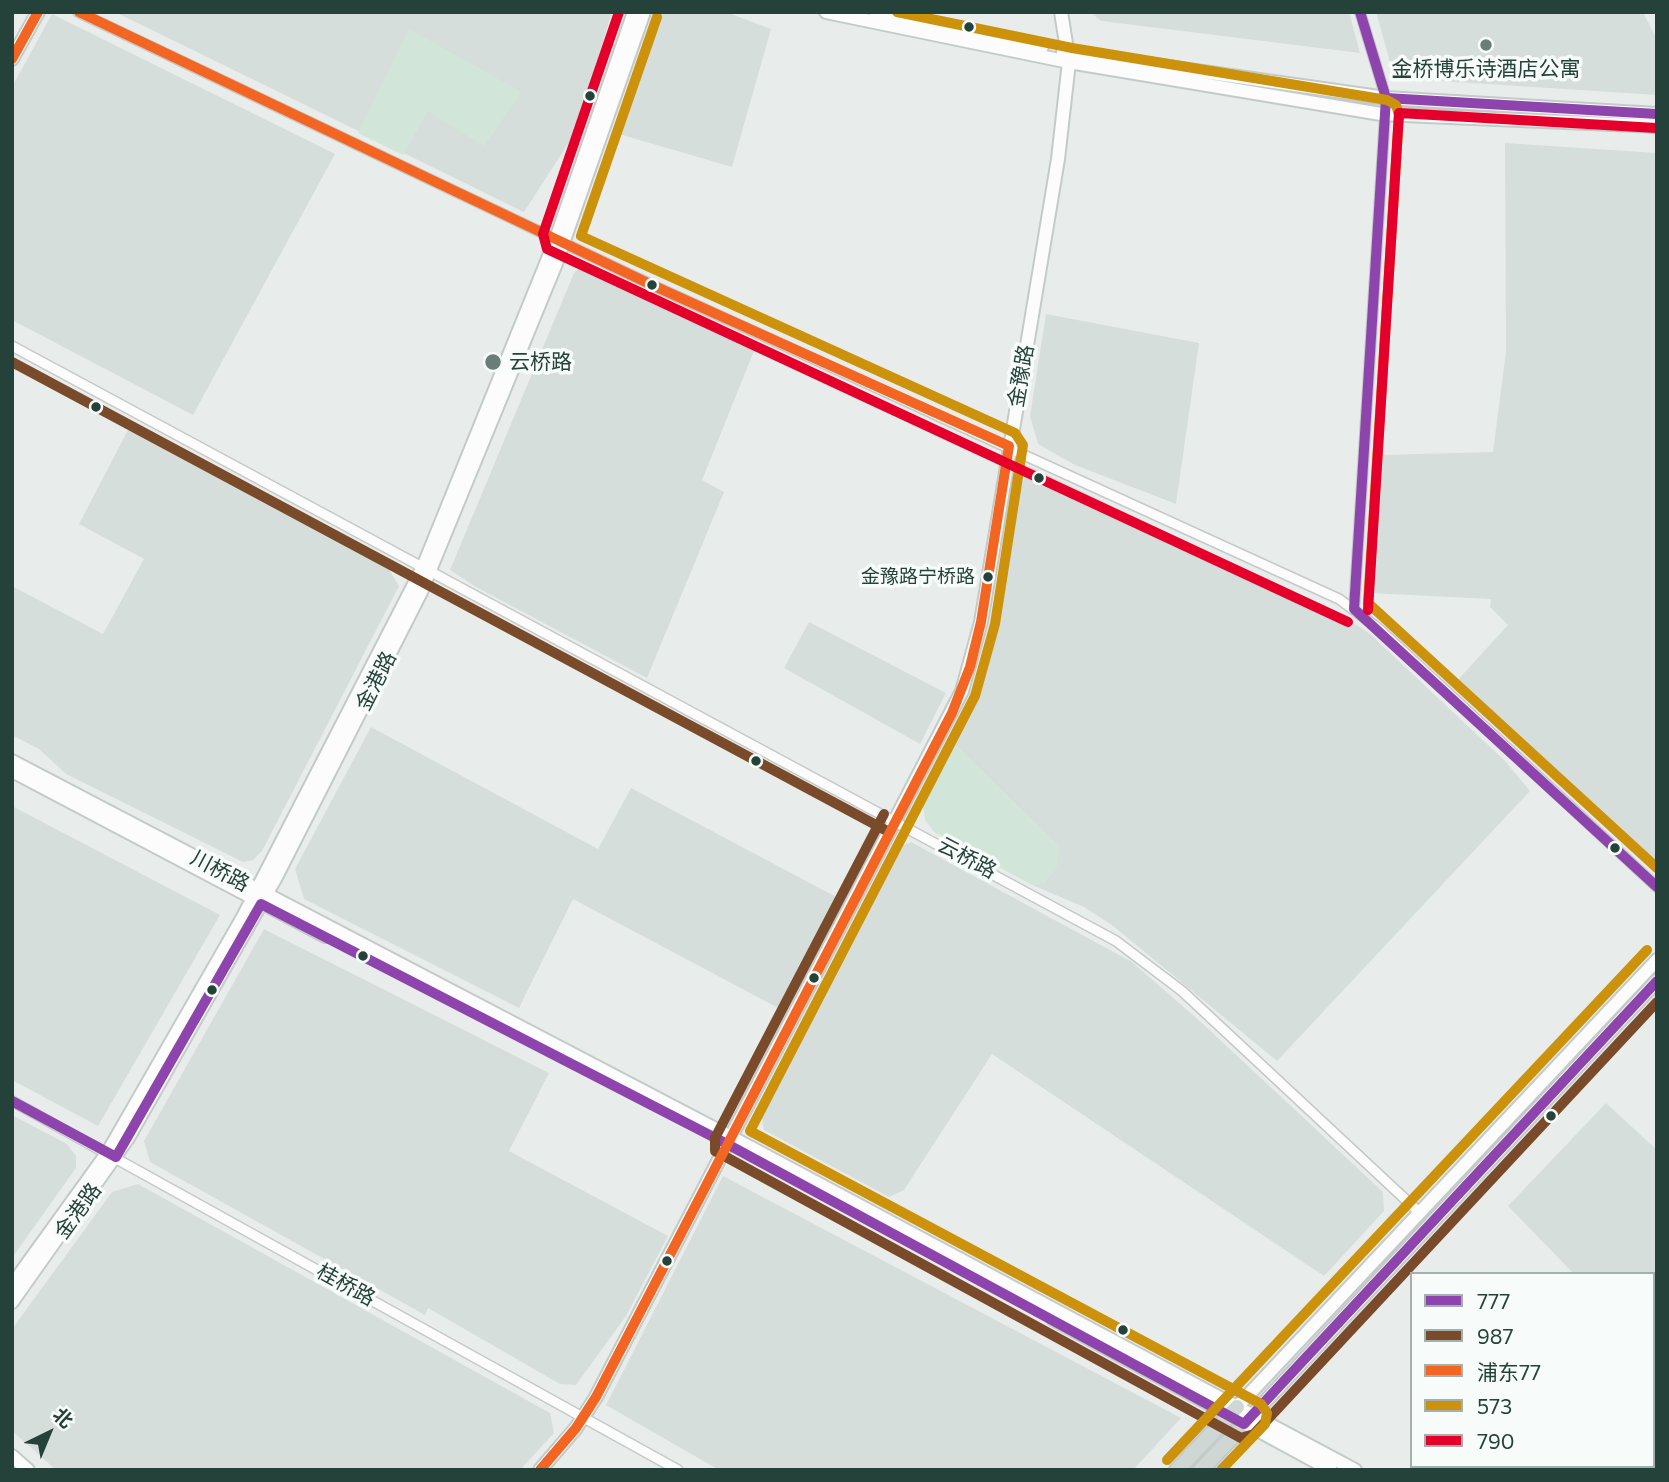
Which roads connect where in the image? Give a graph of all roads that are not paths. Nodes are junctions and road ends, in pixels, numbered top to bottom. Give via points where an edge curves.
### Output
1 (38, 12) edge
2 (78, 12) edge
3 (634, 12) edge
4 (644, 12) edge
5 (826, 12) edge
6 (875, 12) edge
7 (1061, 12) edge
8 (1360, 12) edge
9 (1069, 57) junction
10 (12, 59) edge
11 (1386, 98) junction
12 (1385, 114) junction
13 (1657, 114) edge
14 (1657, 126) edge
15 (560, 241) junction
16 (12, 346) edge
17 (1009, 446) junction
18 (427, 569) junction
19 (1354, 608) junction
20 (12, 761) edge
21 (12, 771) edge
22 (896, 820) junction
23 (1657, 887) edge
24 (259, 897) junction
25 (1657, 960) edge
26 (1657, 981) edge
27 (12, 1101) edge
28 (729, 1140) junction
29 (112, 1154) junction
30 (1420, 1213) junction
31 (12, 1285) edge
32 (12, 1302) edge
33 (1233, 1411) junction
34 (583, 1417) junction
35 (1244, 1424) junction
36 (12, 1456) edge
37 (28, 1470) edge
38 (540, 1470) edge
39 (678, 1470) edge
40 (1177, 1470) edge
41 (1201, 1470) edge
42 (1331, 1470) edge
43 (1355, 1470) edge

1 - 10 street
2 - 15 street
3 - 15 street, 金港路
4 - 15 street, 金港路
5 - 9 street
6 - 9 street
7 - 9 street, 金豫路
8 - 11 street
9 - 11 street
9 - 12 street
9 - 17 street, 金豫路 via 1058,159
11 - 12 street
11 - 13 street
12 - 14 street
12 - 19 street
15 - 17 street
15 - 18 street, 金港路
16 - 18 street, 云桥路
17 - 19 street
17 - 22 street, 金豫路 via 970,667 952,713
18 - 22 street, 云桥路
18 - 24 street, 金港路
19 - 23 street
20 - 24 street, 川桥路
21 - 24 street, 川桥路
22 - 28 street, 金豫路
22 - 30 street, 云桥路 via 1092,926 1161,973
24 - 28 street, 川桥路
24 - 29 street, 金港路
25 - 30 street
26 - 35 street
27 - 29 street, 桂桥路
28 - 33 street, 川桥路
28 - 34 street, 金豫路
29 - 31 street, 金港路
29 - 32 street, 金港路
29 - 34 street, 桂桥路
30 - 33 street
33 - 35 street, 川桥路
33 - 40 main road
34 - 38 street, 金豫路
34 - 39 street, 桂桥路
35 - 41 main road
35 - 42 street, 川桥路
35 - 43 street, 川桥路
36 - 37 street

